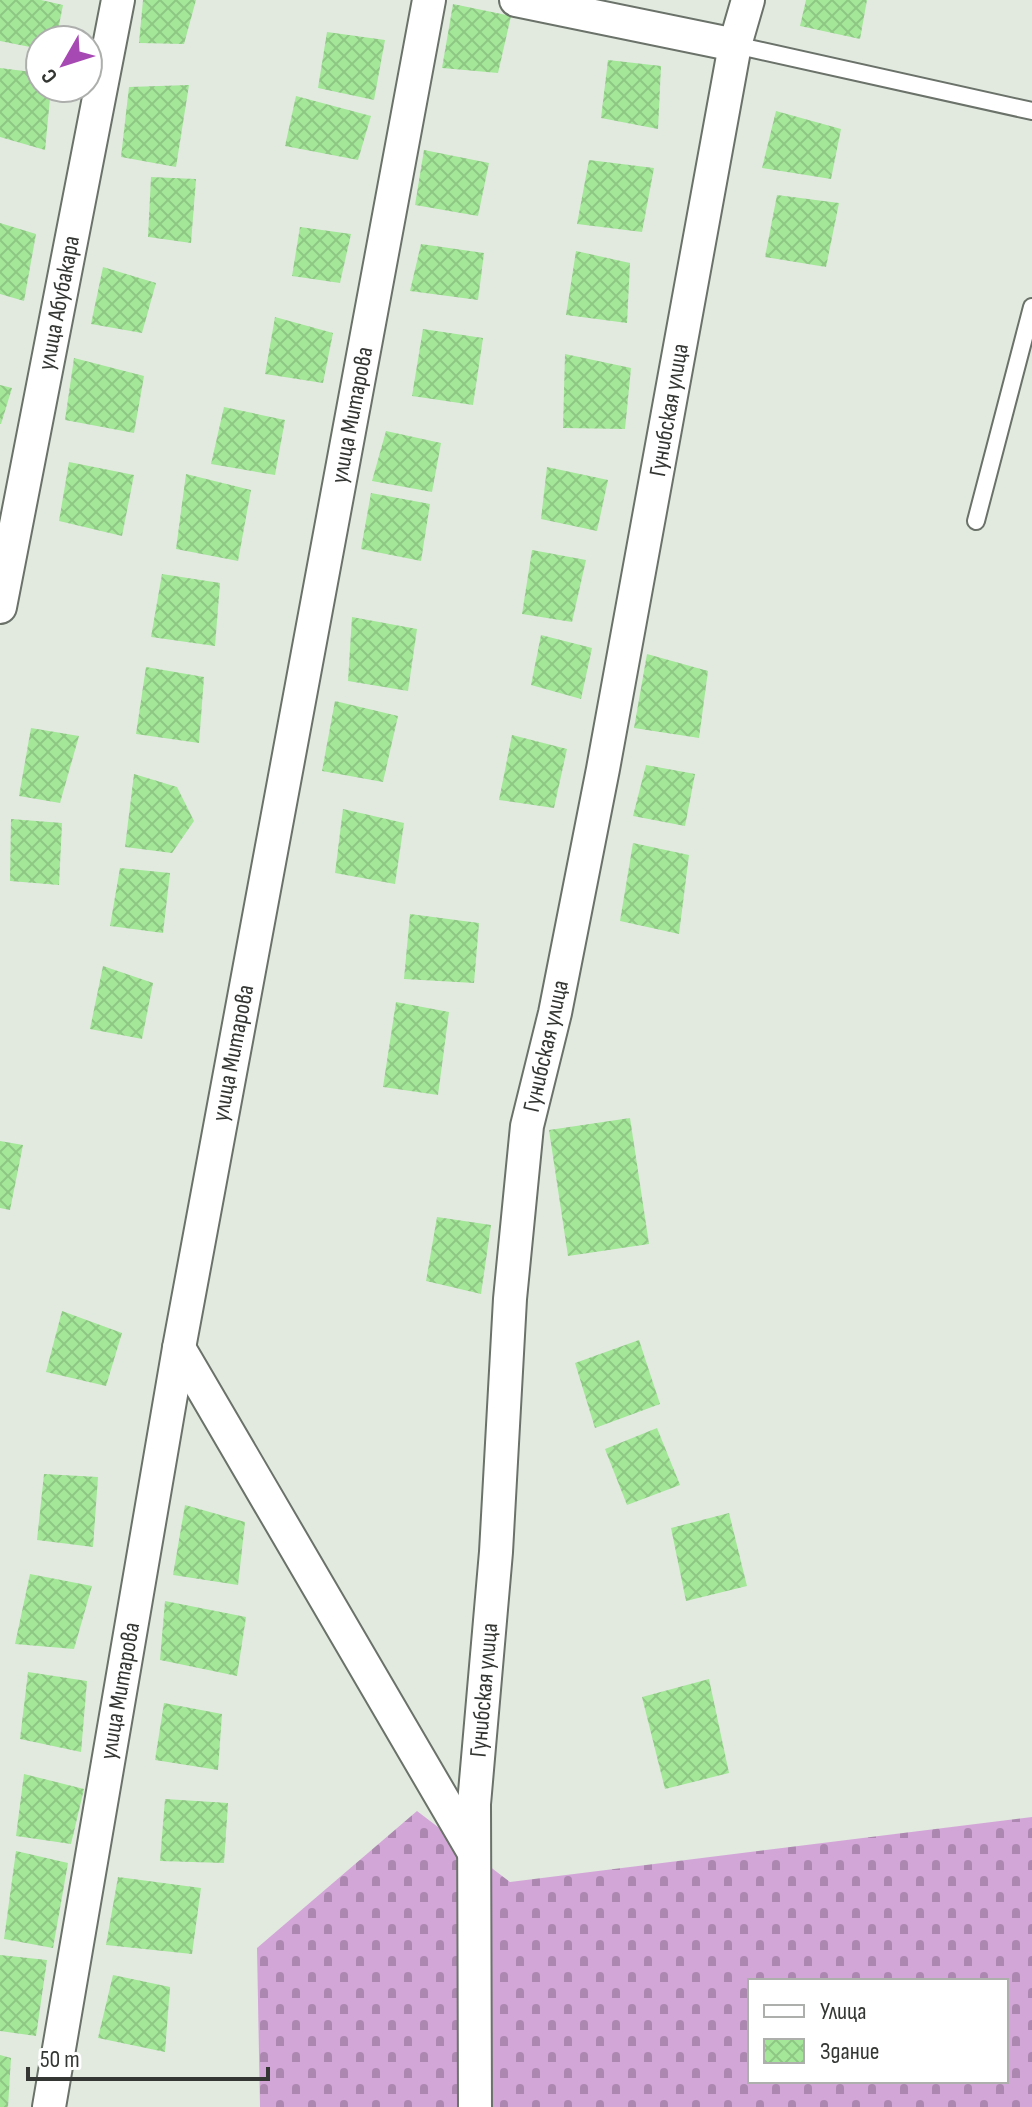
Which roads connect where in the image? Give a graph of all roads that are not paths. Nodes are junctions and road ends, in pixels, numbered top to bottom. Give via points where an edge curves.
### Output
1 (118, 0) edge
2 (429, 0) edge
3 (516, 0) edge
4 (748, 0) edge
5 (735, 45) junction
6 (1032, 111) edge
7 (1032, 307) edge
8 (976, 521) dead end
9 (0, 607) edge
10 (179, 1348) junction
11 (473, 1851) junction
12 (49, 2107) edge
13 (475, 2107) edge

1 - 9 street, улица Абубакара
2 - 10 street, улица Митарова
3 - 5 street
4 - 5 street, Гунибская улица
5 - 6 lane
5 - 11 street, Гунибская улица via 600,784 527,1126 510,1299
7 - 8 lane
10 - 11 street
10 - 12 street, улица Митарова
11 - 13 street, Гунибская улица

